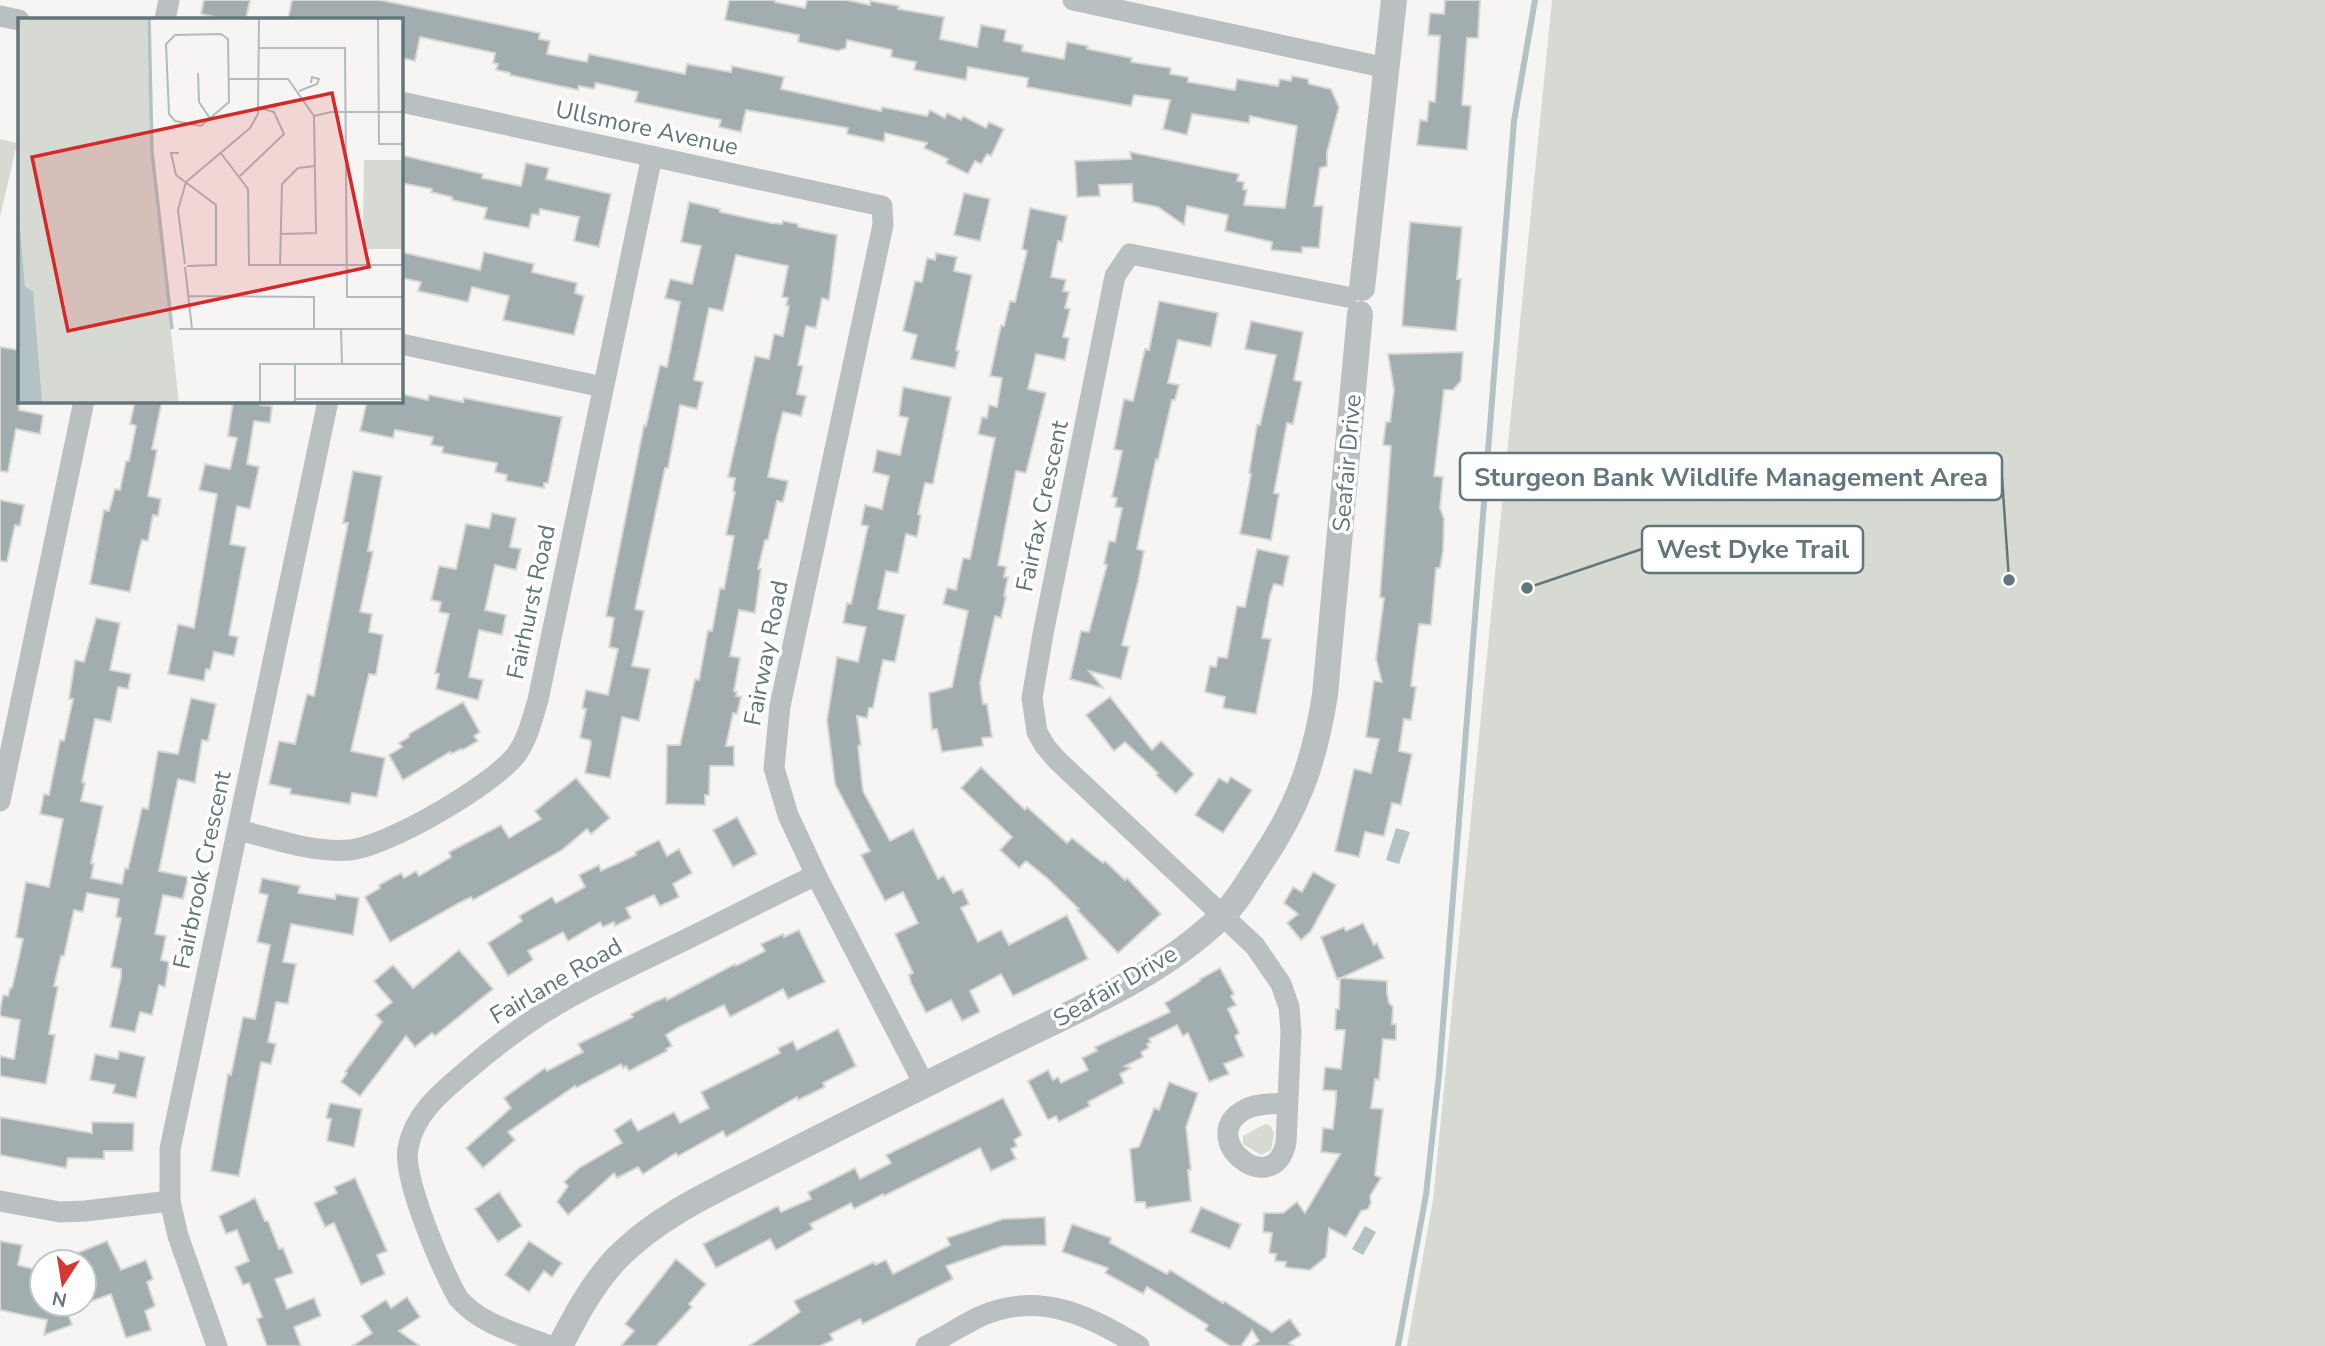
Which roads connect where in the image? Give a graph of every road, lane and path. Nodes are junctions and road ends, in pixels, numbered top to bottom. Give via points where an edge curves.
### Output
1 (169, 0) edge
2 (1073, 0) edge
3 (1394, 0) edge
4 (0, 16) edge
5 (165, 18) edge
6 (18, 20) edge
7 (1387, 68) junction
8 (402, 103) edge
9 (652, 156) junction
10 (882, 206) joint
11 (1356, 300) junction
12 (402, 345) edge
13 (603, 387) junction
14 (84, 402) edge
15 (328, 402) edge
16 (0, 801) edge
17 (239, 830) junction
18 (816, 875) junction
19 (1223, 916) junction
20 (924, 1084) junction
21 (1287, 1103) dead end
22 (0, 1201) edge
23 (170, 1201) junction
24 (935, 1344) edge
25 (217, 1346) edge
26 (550, 1346) edge
27 (559, 1346) edge
28 (1139, 1346) edge

1 - 5 street
2 - 7 street
3 - 7 street, Seafair Drive
4 - 6 street
7 - 11 street, Seafair Drive
8 - 9 street, Ullsmore Avenue
9 - 10 street, Ullsmore Avenue
9 - 13 street, Fairhurst Road
10 - 18 street, Fairway Road via 883,225 776,733 774,768 779,790
11 - 19 street, Seafair Drive via 1320,724 1292,811 1276,842
11 - 19 street, Fairfax Crescent via 1130,254 1115,276 1042,634 1032,698 1037,733 1077,780
12 - 13 street
13 - 17 street, Fairhurst Road via 538,701 516,754 486,782 396,836 372,845 333,850
14 - 16 street
15 - 17 street, Fairbrook Crescent
17 - 23 street, Fairbrook Crescent via 170,1149
18 - 20 street, Fairway Road
18 - 26 street, Fairlane Road via 541,1015 486,1054 420,1116 408,1146 409,1175 458,1298 484,1321
19 - 20 street, Seafair Drive via 1125,986
19 - 21 street via 1255,946 1281,984 1289,1007
20 - 27 street, Seafair Drive via 663,1220 616,1259 579,1309
22 - 23 street via 60,1212
23 - 25 street, Fairbrook Crescent
24 - 28 street via 981,1316 1024,1306 1073,1311

